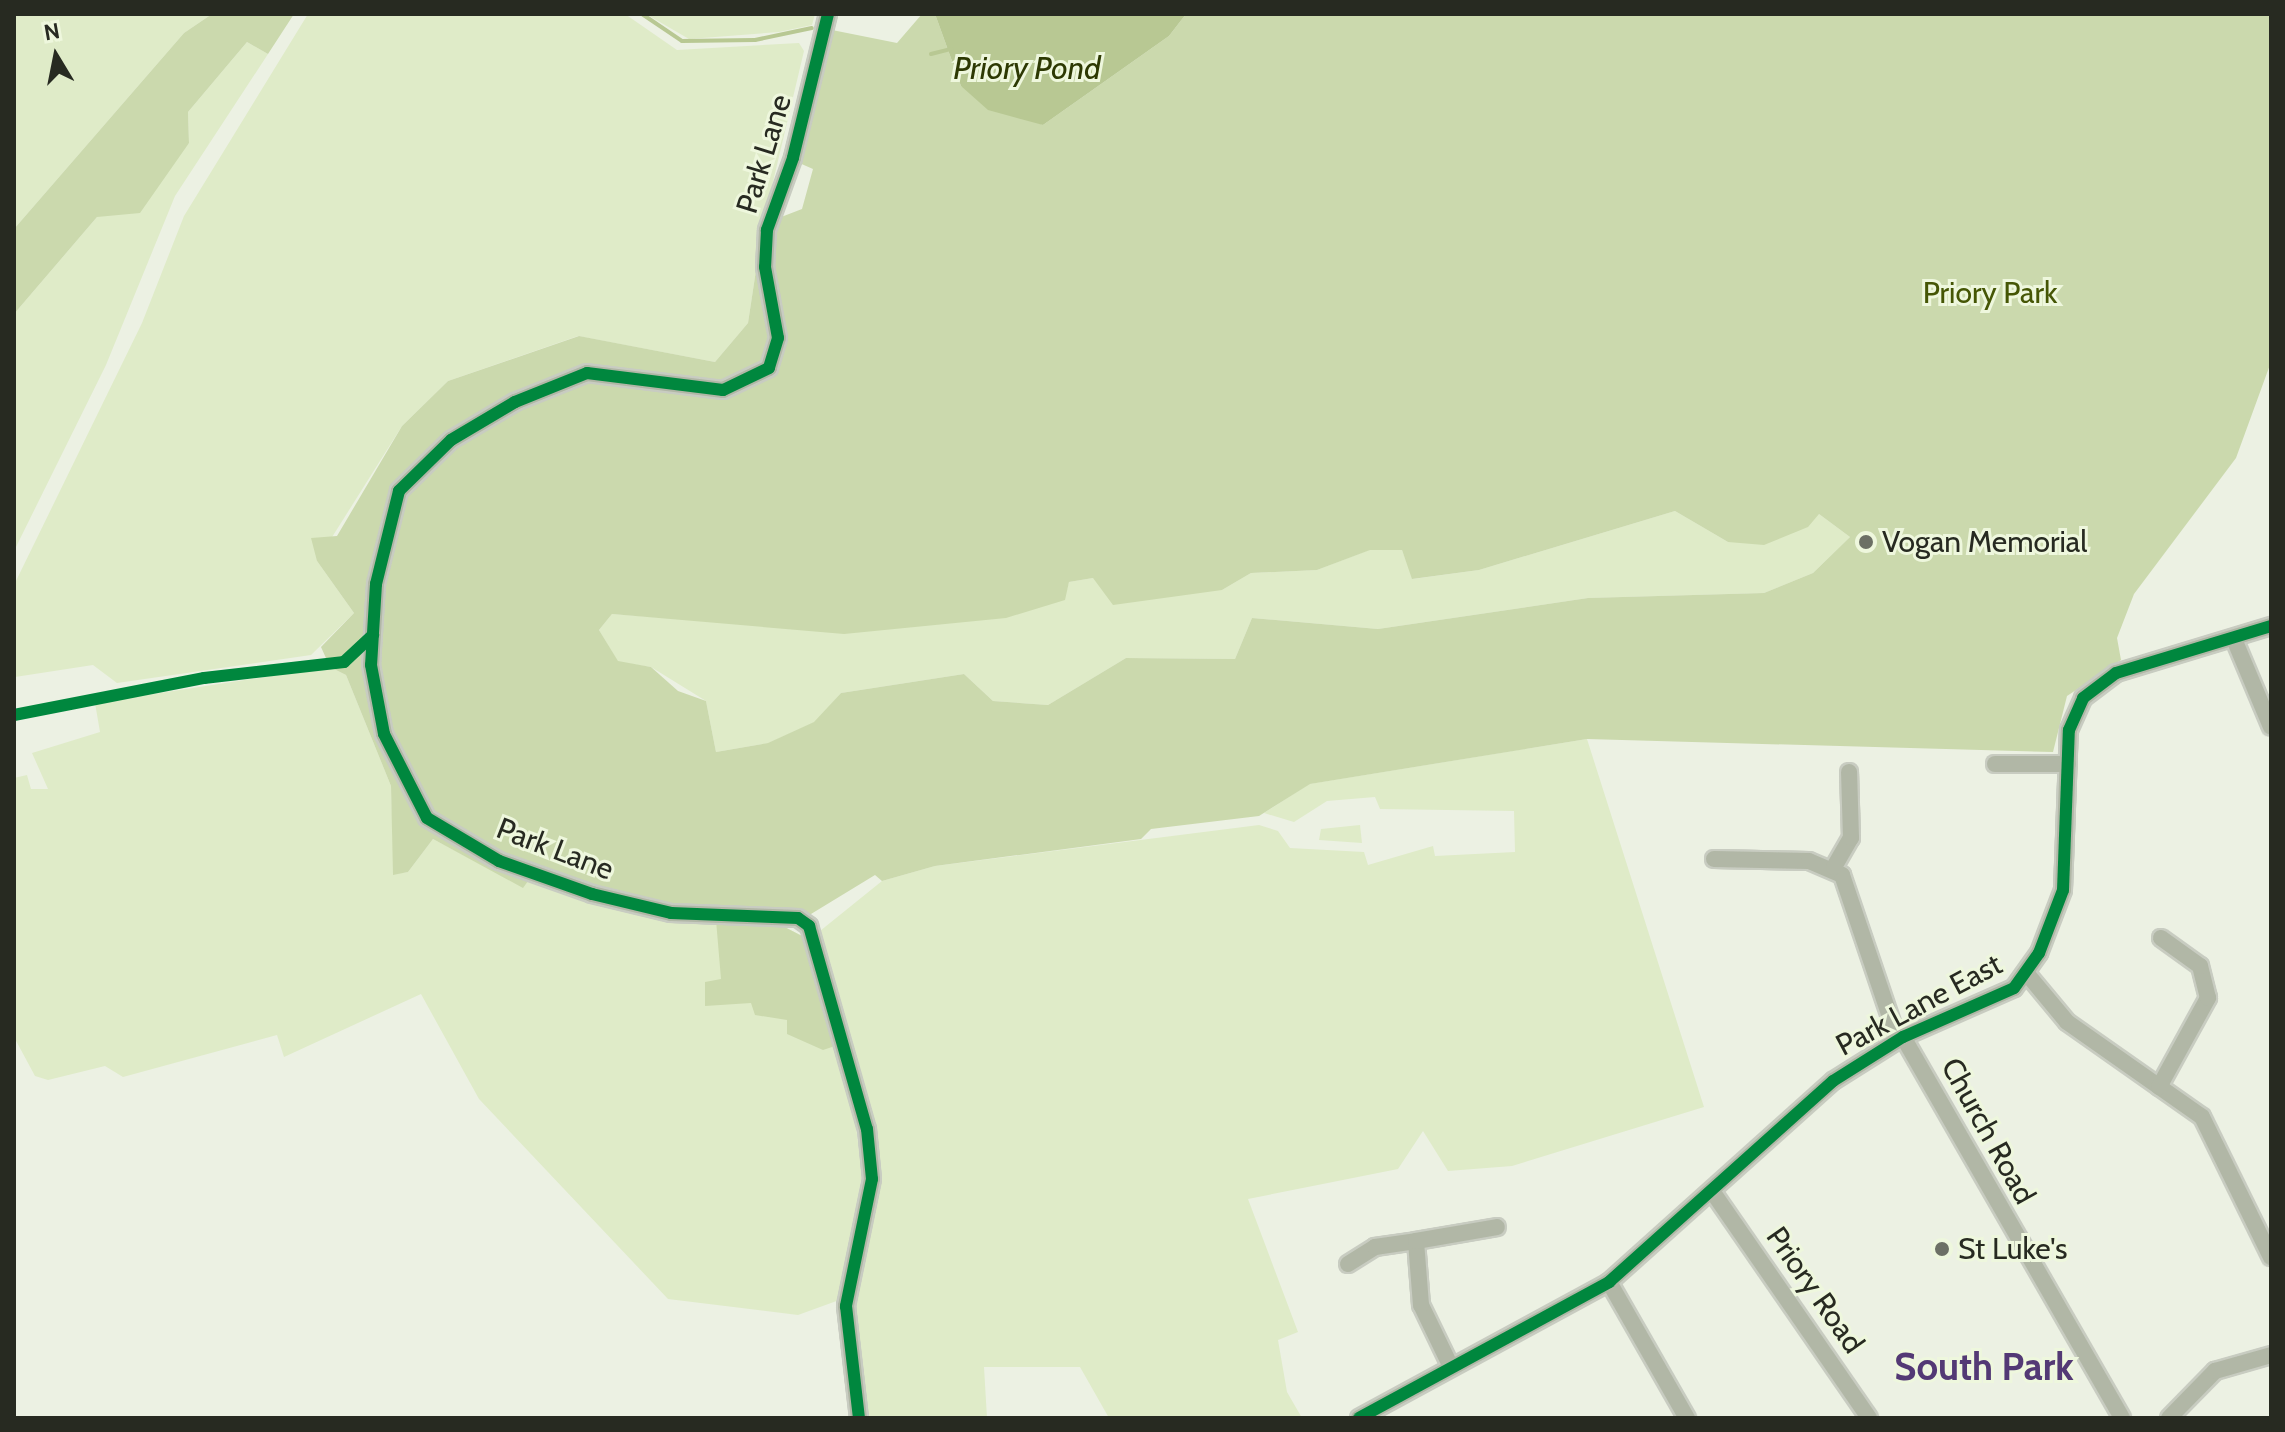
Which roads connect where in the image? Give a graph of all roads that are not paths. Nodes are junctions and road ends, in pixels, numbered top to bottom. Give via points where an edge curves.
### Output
1 (828, 14) edge
2 (2271, 626) edge
3 (2234, 639) junction
4 (2271, 727) edge
5 (1995, 764) dead end
6 (2068, 764) junction
7 (1849, 772) dead end
8 (1714, 859) dead end
9 (1834, 867) junction
10 (2161, 938) dead end
11 (2028, 975) junction
12 (1901, 1038) junction
13 (2159, 1087) junction
14 (1714, 1194) junction
15 (1497, 1227) dead end
16 (1416, 1241) junction
17 (2271, 1257) edge
18 (1348, 1264) dead end
19 (1609, 1282) junction
20 (2271, 1355) edge
21 (1451, 1367) junction
22 (859, 1418) edge
23 (1359, 1418) edge
24 (1687, 1418) edge
25 (1869, 1418) edge
26 (2122, 1418) edge
27 (2169, 1418) edge

1 - 22 street, Park Lane via 793,158 767,230 765,267 778,338 769,368 723,390 587,373 515,402 451,440 399,491 376,584 371,665 384,734 427,818 499,861 592,894 671,913 798,918 809,926 867,1129 872,1179 846,1306
2 - 3 street, Park Lane East
3 - 4 street
3 - 6 street, Park Lane East via 2094,686 2073,716
5 - 6 street
6 - 11 street, Park Lane East via 2068,864
7 - 9 street via 1851,838
8 - 9 street
9 - 12 street, Church Road via 1854,903
10 - 13 street via 2200,966 2208,988 2205,1008
11 - 12 street, Park Lane East via 1990,1003
11 - 13 street via 2067,1022
12 - 14 street, Park Lane East via 1833,1081
12 - 26 street, Church Road
13 - 17 street via 2202,1117
14 - 19 street, Park Lane East
14 - 25 street, Priory Road
15 - 16 street
16 - 18 street via 1375,1247
16 - 21 street via 1421,1305
19 - 21 street, Park Lane East
19 - 24 street
20 - 27 street via 2215,1371
21 - 23 street, Park Lane East

